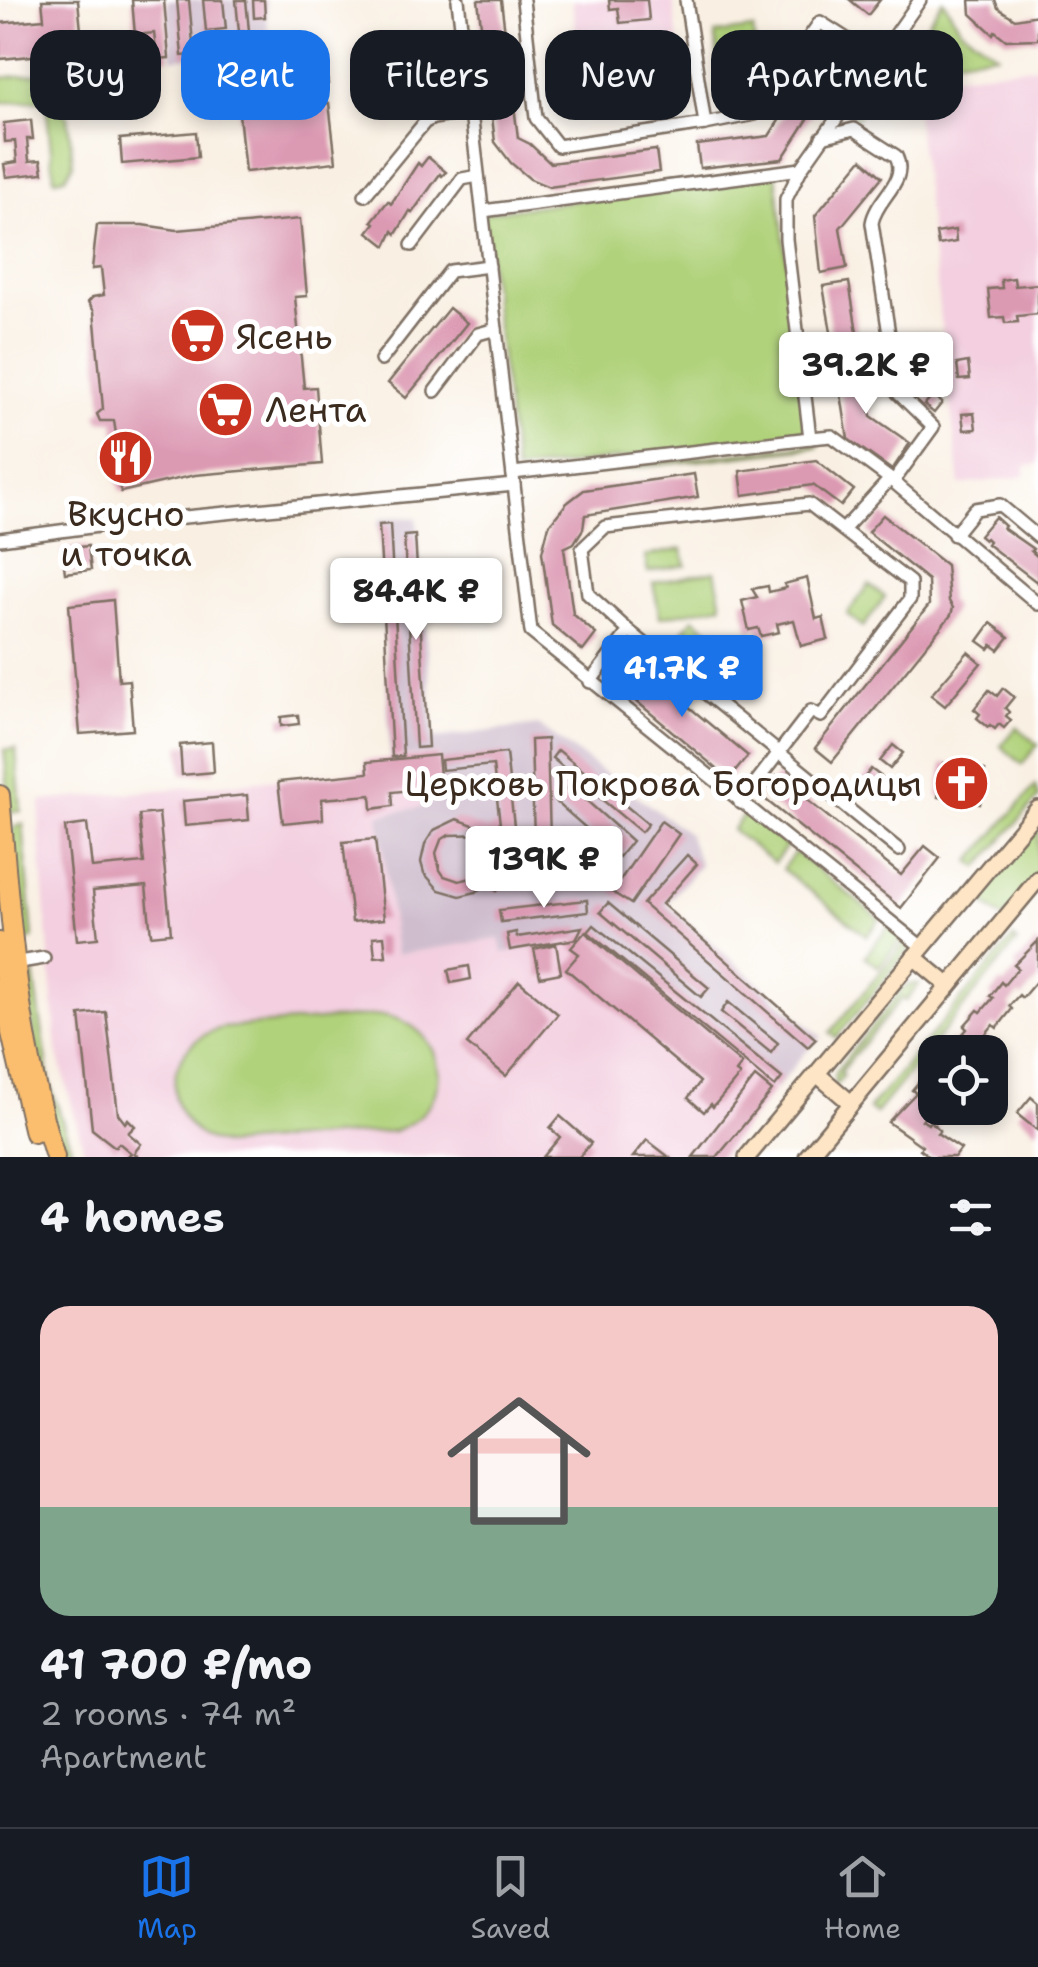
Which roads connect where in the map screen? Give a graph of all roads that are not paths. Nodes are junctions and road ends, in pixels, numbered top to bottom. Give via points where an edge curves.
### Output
1 (458, 0) edge
2 (523, 0) edge
3 (686, 0) edge
4 (917, 1) edge
5 (461, 30) edge
6 (898, 30) edge
7 (430, 120) edge
8 (472, 120) edge
9 (725, 120) edge
10 (834, 120) edge
11 (705, 124) junction
12 (822, 137) junction
13 (800, 168) junction
14 (478, 176) junction
15 (365, 195) dead end
16 (483, 212) junction
17 (412, 245) dead end
18 (489, 266) junction
19 (496, 329) junction
20 (381, 360) dead end
21 (436, 390) dead end
22 (810, 438) junction
23 (513, 479) junction
24 (892, 480) junction
25 (844, 529) junction
26 (954, 535) junction
27 (1038, 537) edge
28 (0, 539) edge
29 (1038, 604) edge
30 (629, 631) junction
31 (590, 682) junction
32 (777, 753) junction
33 (0, 795) edge
34 (740, 802) junction
35 (1038, 809) edge
36 (899, 850) dead end
37 (1038, 879) edge
38 (0, 940) edge
39 (918, 952) junction
40 (44, 958) dead end
41 (6, 964) edge
42 (949, 986) junction
43 (816, 1074) junction
44 (851, 1103) junction
45 (42, 1157) edge
46 (55, 1157) edge
47 (747, 1157) edge
48 (807, 1157) edge

1 - 5 street
2 - 11 street via 536,118 558,146
3 - 11 street
4 - 6 street
7 - 15 street
8 - 14 street
9 - 11 street
10 - 12 street
12 - 13 street
12 - 24 street via 854,129 900,162 899,176 872,222 898,392 933,427
13 - 16 street
13 - 22 street via 786,199 786,240
14 - 16 street
14 - 17 street via 462,178
16 - 18 street
18 - 19 street
18 - 20 street via 450,272
19 - 21 street via 478,334
19 - 23 street
22 - 23 street
22 - 24 street via 832,436
23 - 28 street
23 - 31 street via 530,632
24 - 25 street
24 - 26 street
25 - 30 street via 809,504 605,527 582,549 588,594
25 - 32 street via 910,582 910,599 821,716 811,710
26 - 27 street via 976,509 1000,505
26 - 29 street
30 - 31 street
30 - 32 street
31 - 34 street
32 - 34 street
32 - 36 street
33 - 41 main road
34 - 39 street
35 - 39 main road
37 - 42 main road
38 - 41 main road
39 - 42 main road
39 - 43 main road
40 - 41 street
41 - 45 main road via 11,1034
41 - 46 main road
42 - 44 main road
43 - 44 main road
43 - 47 main road
44 - 48 main road

